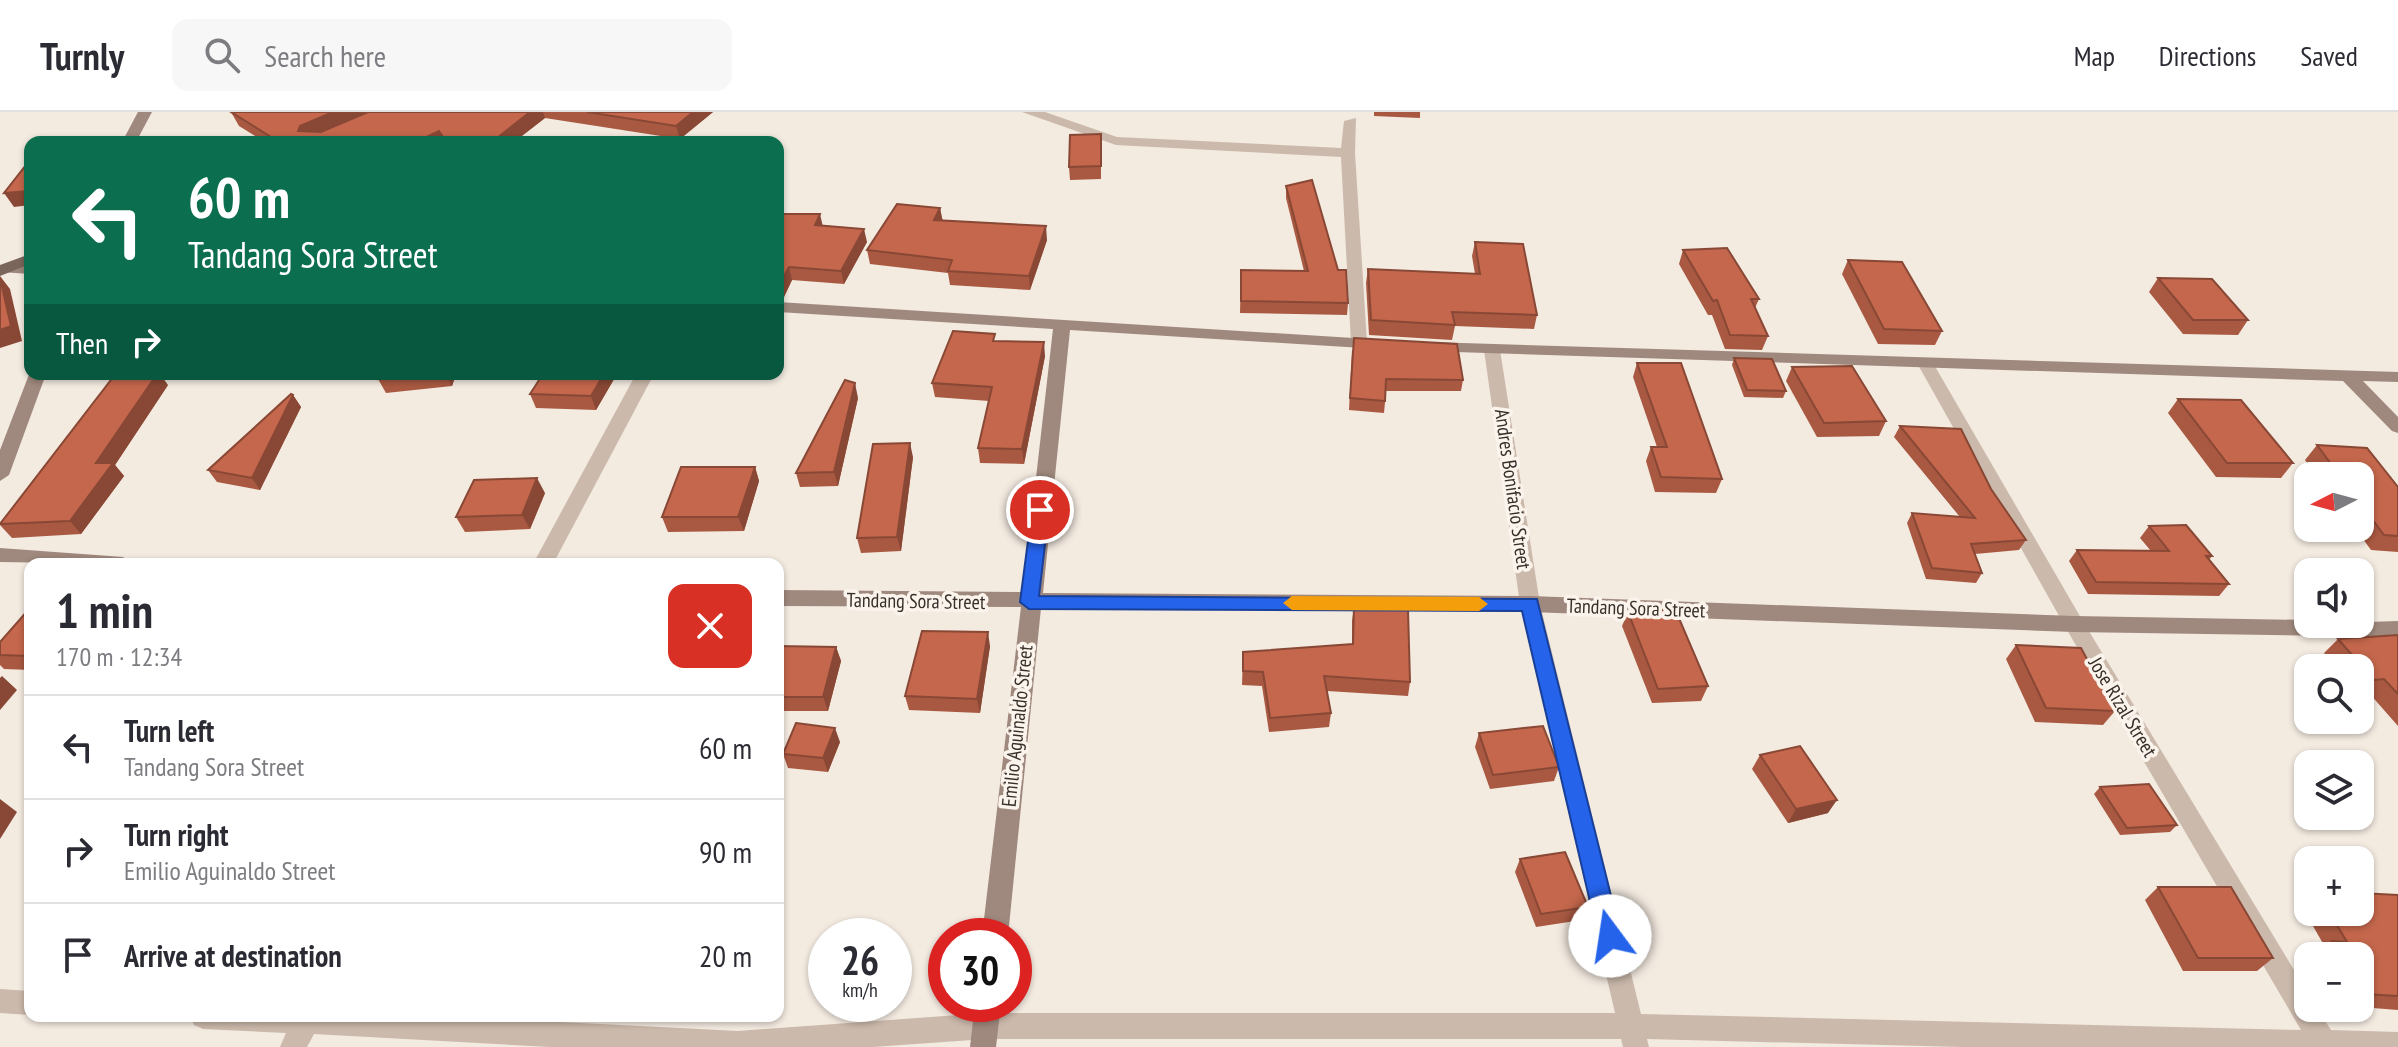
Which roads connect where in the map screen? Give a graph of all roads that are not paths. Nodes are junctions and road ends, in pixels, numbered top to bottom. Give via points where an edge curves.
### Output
1 (145, 112) edge
2 (1029, 112) edge
3 (1351, 121) dead end
4 (132, 136) edge
5 (1348, 153) junction
6 (24, 261) edge
7 (24, 269) edge
8 (2, 270) edge
9 (784, 307) edge
10 (1062, 326) junction
11 (1359, 343) junction
12 (1492, 350) junction
13 (1925, 363) junction
14 (2348, 376) junction
15 (2398, 377) edge
16 (35, 380) edge
17 (642, 380) edge
18 (2398, 427) edge
19 (0, 475) edge
20 (0, 555) edge
21 (41, 558) edge
22 (546, 558) edge
23 (784, 598) edge
24 (1029, 602) junction
25 (1530, 604) junction
26 (2074, 624) junction
27 (2398, 629) edge
28 (997, 918) edge
29 (0, 1001) edge
30 (24, 1003) edge
31 (249, 1022) edge
32 (986, 1026) edge
33 (303, 1029) edge
34 (1634, 1037) edge
35 (2398, 1045) edge
36 (2326, 1046) edge

1 - 4 street
2 - 5 street via 1116,141
3 - 5 street
5 - 11 street
6 - 8 main road
7 - 8 street
9 - 10 street
10 - 11 street
10 - 24 street, Emilio Aguinaldo Street
11 - 12 street
12 - 13 street
12 - 25 street, Andres Bonifacio Street
13 - 14 street
13 - 26 street, Jose Rizal Street
14 - 15 street
14 - 18 street
16 - 19 street
17 - 22 street
20 - 21 street
23 - 24 street, Tandang Sora Street
24 - 25 street, Tandang Sora Street
24 - 28 street, Emilio Aguinaldo Street
25 - 26 street, Tandang Sora Street
25 - 34 street, Andres Bonifacio Street
26 - 27 street, Tandang Sora Street
26 - 36 street, Jose Rizal Street
29 - 30 street
31 - 33 street
32 - 33 street via 738,1044
32 - 34 street
34 - 36 street
35 - 36 street

